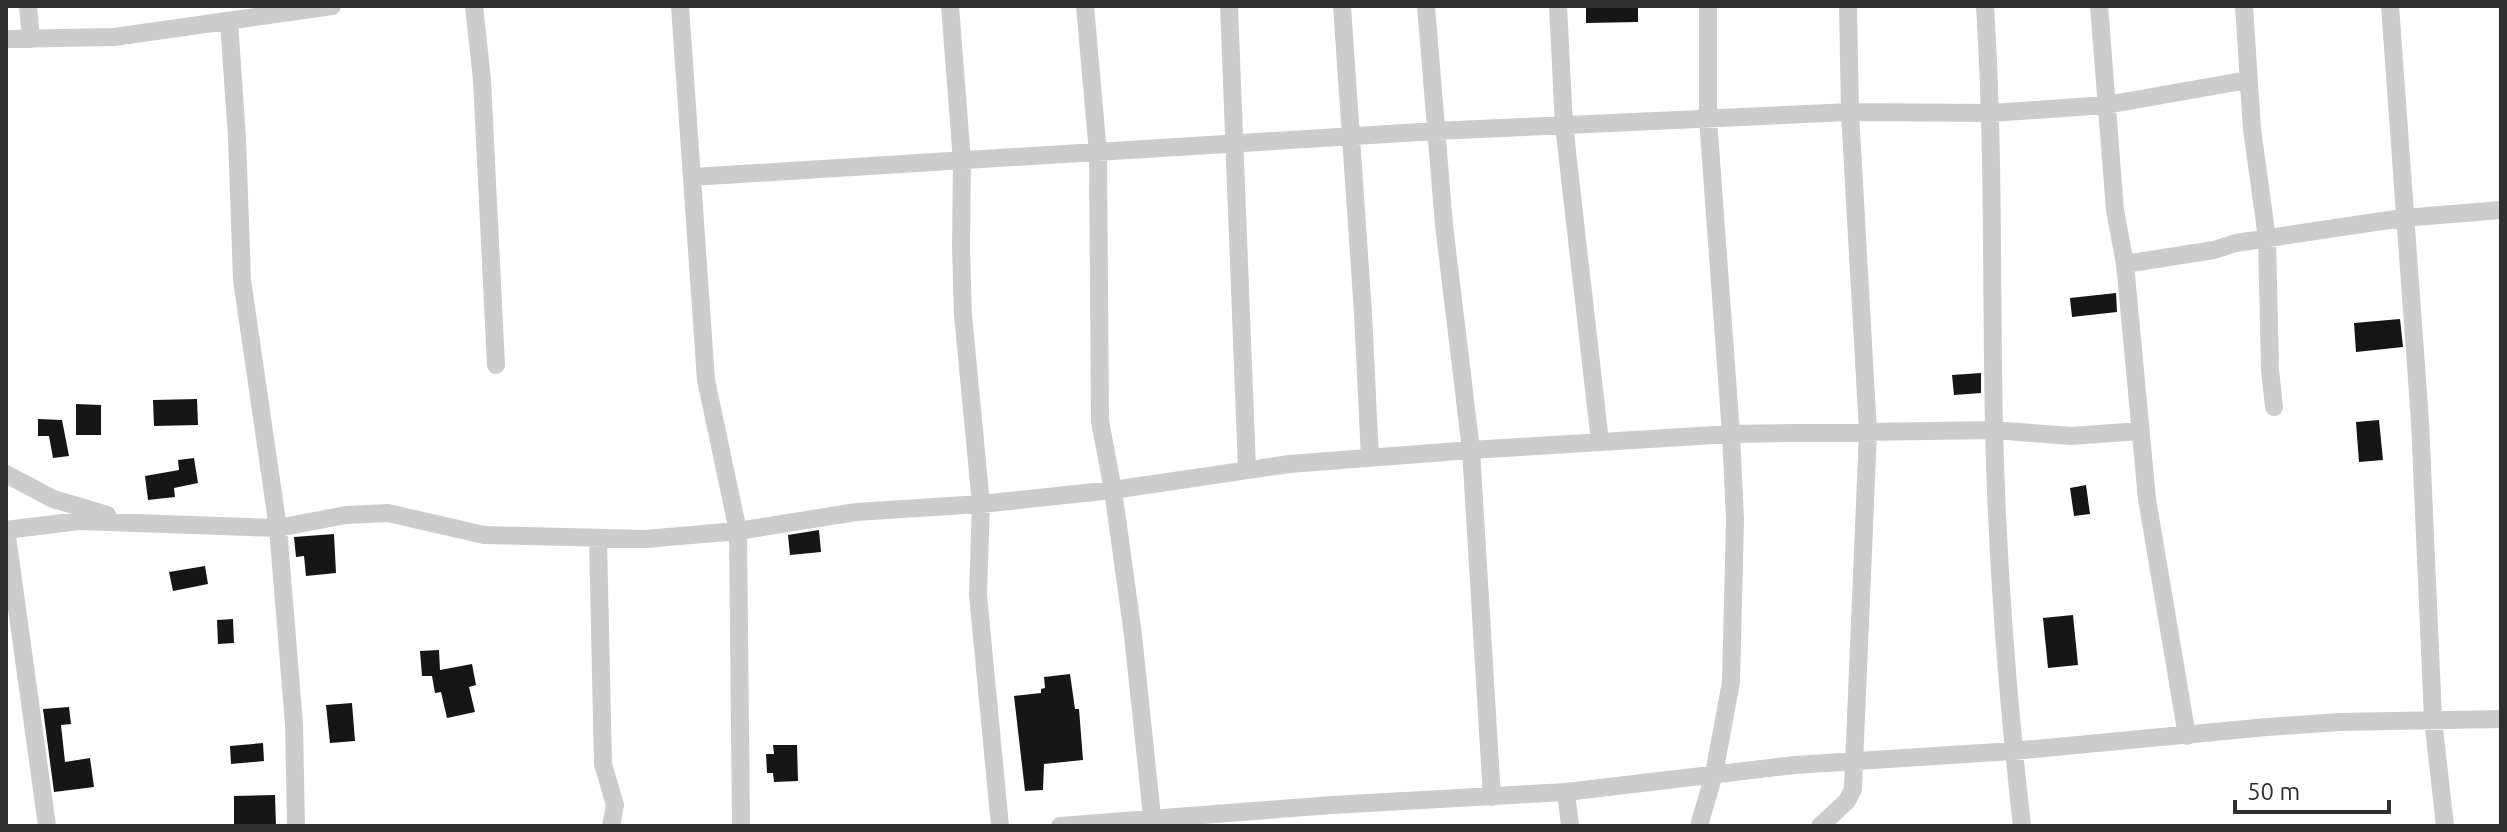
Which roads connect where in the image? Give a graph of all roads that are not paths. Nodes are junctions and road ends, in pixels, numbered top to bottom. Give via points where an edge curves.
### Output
1 (28, 6) edge
2 (332, 6) edge
3 (474, 6) edge
4 (680, 6) edge
5 (950, 6) edge
6 (1085, 6) edge
7 (1229, 6) edge
8 (1342, 6) edge
9 (1426, 6) edge
10 (1558, 6) edge
11 (1708, 6) edge
12 (1848, 6) edge
13 (1985, 6) edge
14 (2099, 6) edge
15 (2244, 6) edge
16 (2390, 6) edge
17 (229, 22) junction
18 (6, 39) edge
19 (31, 39) junction
20 (2248, 80) junction
21 (2106, 105) junction
22 (1850, 112) junction
23 (1992, 113) junction
24 (1708, 119) junction
25 (1564, 125) junction
26 (1436, 131) junction
27 (1350, 137) junction
28 (1234, 144) junction
29 (1098, 153) junction
30 (962, 161) junction
31 (692, 177) junction
32 (2501, 210) edge
33 (2403, 218) junction
34 (2267, 238) junction
35 (2125, 264) junction
36 (496, 365) dead end
37 (2274, 407) dead end
38 (1994, 430) junction
39 (2140, 431) junction
40 (1868, 432) junction
41 (1731, 434) junction
42 (1600, 442) junction
43 (1471, 450) junction
44 (1370, 458) junction
45 (1247, 469) junction
46 (6, 474) edge
47 (1113, 490) junction
48 (981, 504) junction
49 (140, 525) junction
50 (278, 528) junction
51 (6, 529) edge
52 (738, 531) junction
53 (598, 539) junction
54 (2433, 719) junction
55 (2501, 719) edge
56 (2187, 736) junction
57 (2013, 751) junction
58 (1854, 760) junction
59 (1714, 774) junction
60 (1566, 792) junction
61 (1492, 797) junction
62 (1152, 822) edge
63 (47, 826) edge
64 (296, 826) edge
65 (611, 826) edge
66 (741, 826) edge
67 (1000, 826) edge
68 (1060, 826) edge
69 (1570, 826) edge
70 (1699, 826) edge
71 (1820, 826) edge
72 (2022, 826) edge
73 (2445, 826) edge

1 - 19 street
2 - 17 street
3 - 36 street
4 - 31 street
5 - 30 street
6 - 29 street
7 - 28 street
8 - 27 street
9 - 26 street
10 - 25 street
11 - 24 street
12 - 22 street
13 - 23 street
14 - 21 street
15 - 20 street
16 - 33 street
17 - 19 street via 114,37
17 - 50 street via 242,280
18 - 19 street
20 - 21 street
20 - 34 street
21 - 23 street
21 - 35 street
22 - 23 street
22 - 24 street
22 - 40 street
23 - 38 street
24 - 25 street
24 - 41 street
25 - 26 street
25 - 42 street
26 - 27 street
26 - 43 street
27 - 28 street
27 - 44 street
28 - 29 street
28 - 45 street
29 - 30 street
29 - 47 street via 1098,393
30 - 31 street
30 - 48 street via 963,315
31 - 52 street via 706,380
32 - 33 street
33 - 34 street
33 - 54 street via 2420,421
34 - 35 street
34 - 37 street
35 - 39 street
38 - 39 street via 2071,436
38 - 40 street
38 - 57 street
39 - 56 street
40 - 41 street
40 - 58 street
41 - 42 street
41 - 59 street via 1731,682
42 - 43 street
43 - 44 street
43 - 61 street
44 - 45 street
45 - 47 street
46 - 49 street via 53,499
47 - 48 street
47 - 62 street
48 - 52 street via 856,512
48 - 67 street via 978,595
49 - 50 street
49 - 51 street via 79,521
50 - 53 street via 388,513 484,535
50 - 64 street via 294,724
51 - 63 street
52 - 53 street
52 - 66 street
53 - 65 street via 603,764 615,805
54 - 55 street
54 - 56 street
54 - 73 street
56 - 57 street
57 - 58 street
57 - 72 street
58 - 59 street
58 - 71 street via 1847,801
59 - 60 street
59 - 70 street
60 - 61 street
60 - 69 street
61 - 62 street
62 - 68 street

